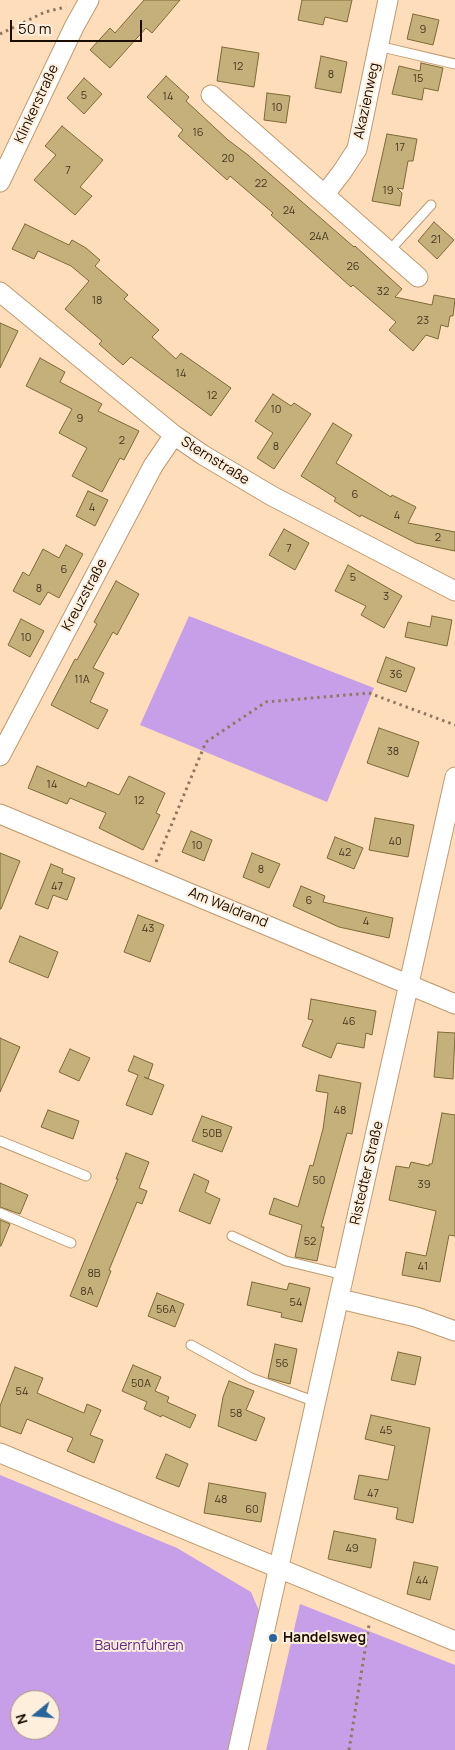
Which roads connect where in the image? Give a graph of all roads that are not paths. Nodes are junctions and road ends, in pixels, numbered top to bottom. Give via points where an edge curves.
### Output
1 (388, 0) edge
2 (88, 1) edge
3 (378, 46) junction
4 (455, 64) edge
5 (211, 95) dead end
6 (1, 176) edge
7 (325, 194) junction
8 (431, 205) dead end
9 (389, 251) junction
10 (418, 277) dead end
11 (0, 292) edge
12 (174, 435) junction
13 (455, 592) edge
14 (0, 756) edge
15 (455, 777) edge
16 (0, 814) edge
17 (410, 985) junction
18 (455, 1004) edge
19 (0, 1141) edge
20 (86, 1176) dead end
21 (0, 1213) edge
22 (232, 1236) dead end
23 (71, 1243) dead end
24 (345, 1275) junction
25 (340, 1300) junction
26 (455, 1331) edge
27 (191, 1344) dead end
28 (316, 1402) junction
29 (0, 1453) edge
30 (277, 1568) junction
31 (455, 1641) edge
32 (238, 1750) edge

1 - 3 street, Akazienweg
2 - 6 street, Klinkerstraße
3 - 4 lane
3 - 7 street, Akazienweg via 357,149
5 - 7 street
7 - 9 street
8 - 9 lane
9 - 10 street
11 - 12 street, Sternstraße
12 - 13 street, Sternstraße via 203,456 272,496
12 - 14 street, Kreuzstraße via 153,466
15 - 17 street, Ristedter Straße
16 - 17 street, Am Waldrand
17 - 18 street, Am Waldrand
17 - 24 street, Ristedter Straße
19 - 20 lane
21 - 23 lane
22 - 24 lane via 286,1261
24 - 25 street, Ristedter Straße
25 - 26 street via 416,1317
25 - 28 street, Ristedter Straße
27 - 28 lane via 251,1378
28 - 30 street, Ristedter Straße
29 - 30 street
30 - 31 street
30 - 32 street, Ristedter Straße

